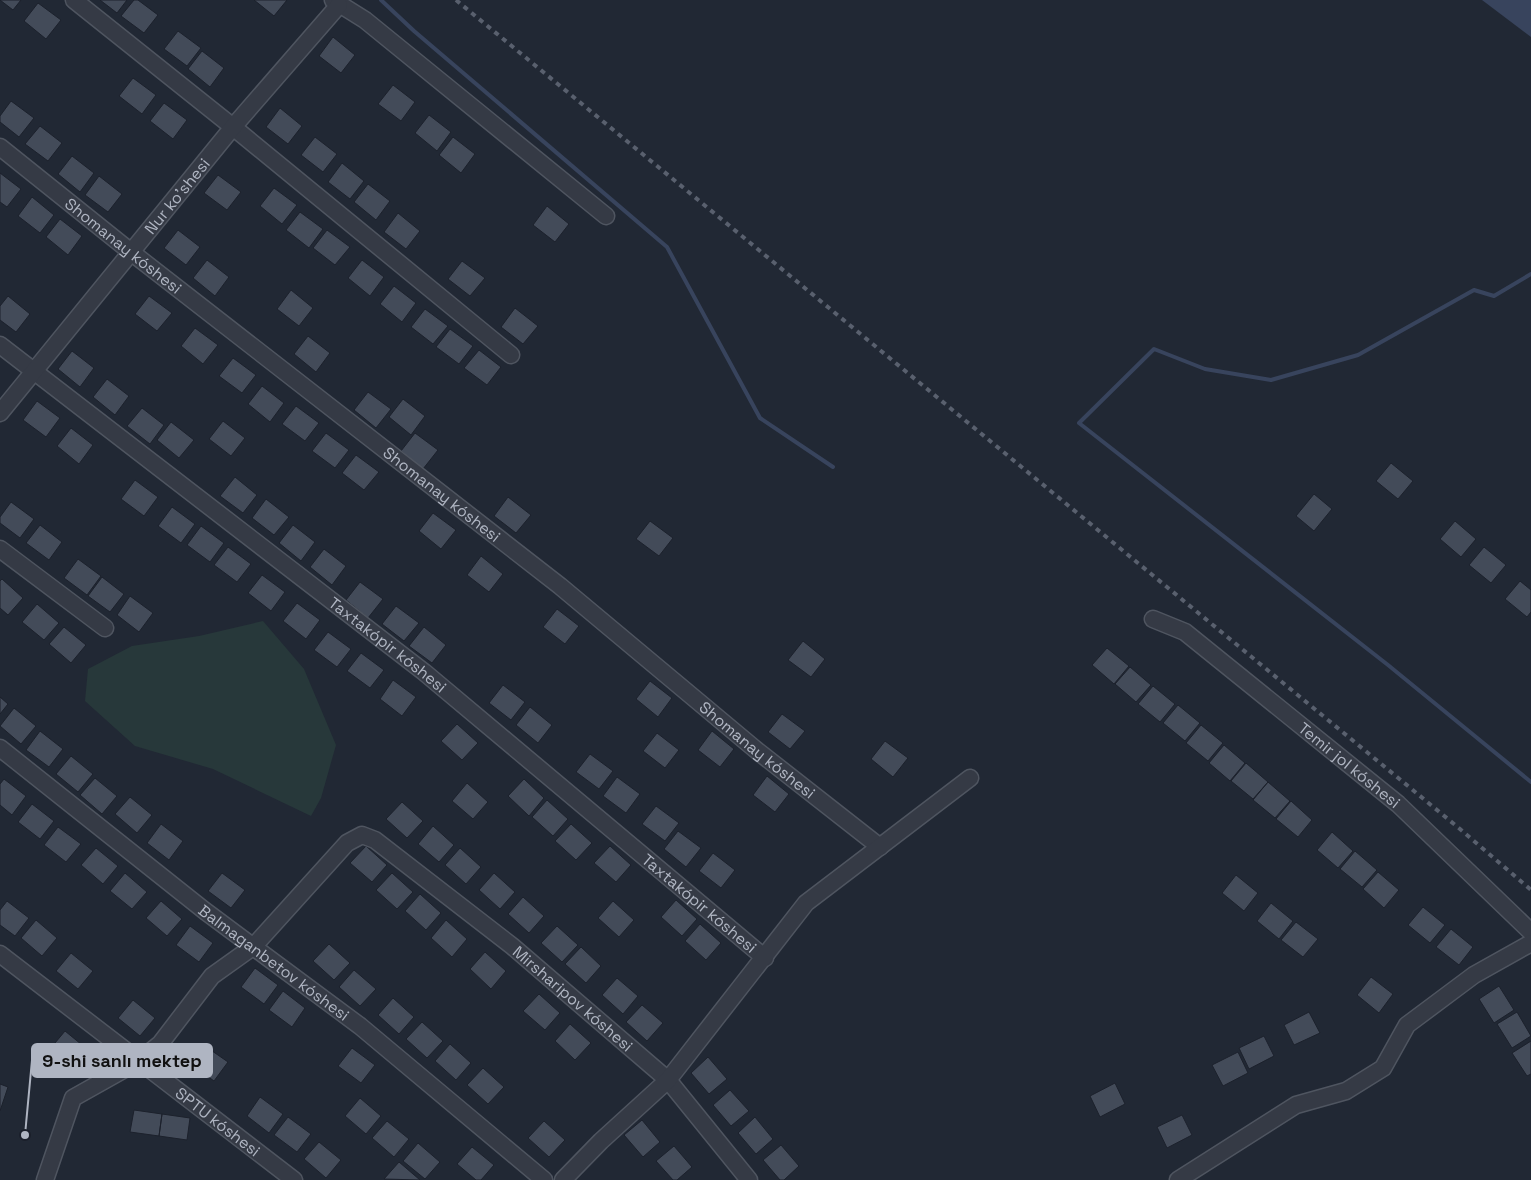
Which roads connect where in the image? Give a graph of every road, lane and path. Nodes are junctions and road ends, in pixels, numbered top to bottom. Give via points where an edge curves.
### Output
1 (74, 0) edge
2 (336, 3) edge
3 (233, 127) junction
4 (0, 147) edge
5 (606, 216) dead end
6 (130, 252) junction
7 (0, 345) edge
8 (511, 355) dead end
9 (34, 371) junction
10 (0, 413) edge
11 (0, 549) edge
12 (1153, 619) dead end
13 (106, 628) dead end
14 (0, 748) edge
15 (970, 778) dead end
16 (880, 847) junction
17 (1531, 932) edge
18 (1531, 943) edge
19 (254, 946) junction
20 (0, 954) edge
21 (765, 958) junction
22 (139, 1061) junction
23 (668, 1080) junction
24 (45, 1180) edge
25 (294, 1180) edge
26 (544, 1180) edge
27 (563, 1180) edge
28 (749, 1180) edge
29 (1178, 1180) edge

1 - 3 street
2 - 3 street, Nur ko'shesi
2 - 5 street via 365,20
3 - 6 street, Nur ko'shesi
3 - 8 street
4 - 6 street, Shomanay kóshesi
6 - 9 street, Nur ko'shesi
6 - 16 street, Shomanay kóshesi via 560,586 755,749
7 - 9 street, Taxtakópir kóshesi
9 - 10 street, Nur ko'shesi
9 - 21 street, Taxtakópir kóshesi via 424,672
11 - 13 street
12 - 17 street, Temir jol kóshesi via 1185,632 1398,804
14 - 19 street, Balmaganbetov kóshesi via 205,911
15 - 16 street
16 - 21 street via 806,903
18 - 29 street via 1474,975 1407,1025 1383,1068 1346,1091 1296,1105
19 - 22 street via 212,976 160,1044
19 - 23 street, Mirsharipov kóshesi via 347,843 362,835 375,840 512,946
19 - 26 street, Balmaganbetov kóshesi via 360,1026
20 - 22 street, SPTU kóshesi
21 - 23 street
22 - 24 street via 73,1098
22 - 25 street, SPTU kóshesi
23 - 27 street
23 - 28 street, Mirsharipov kóshesi

